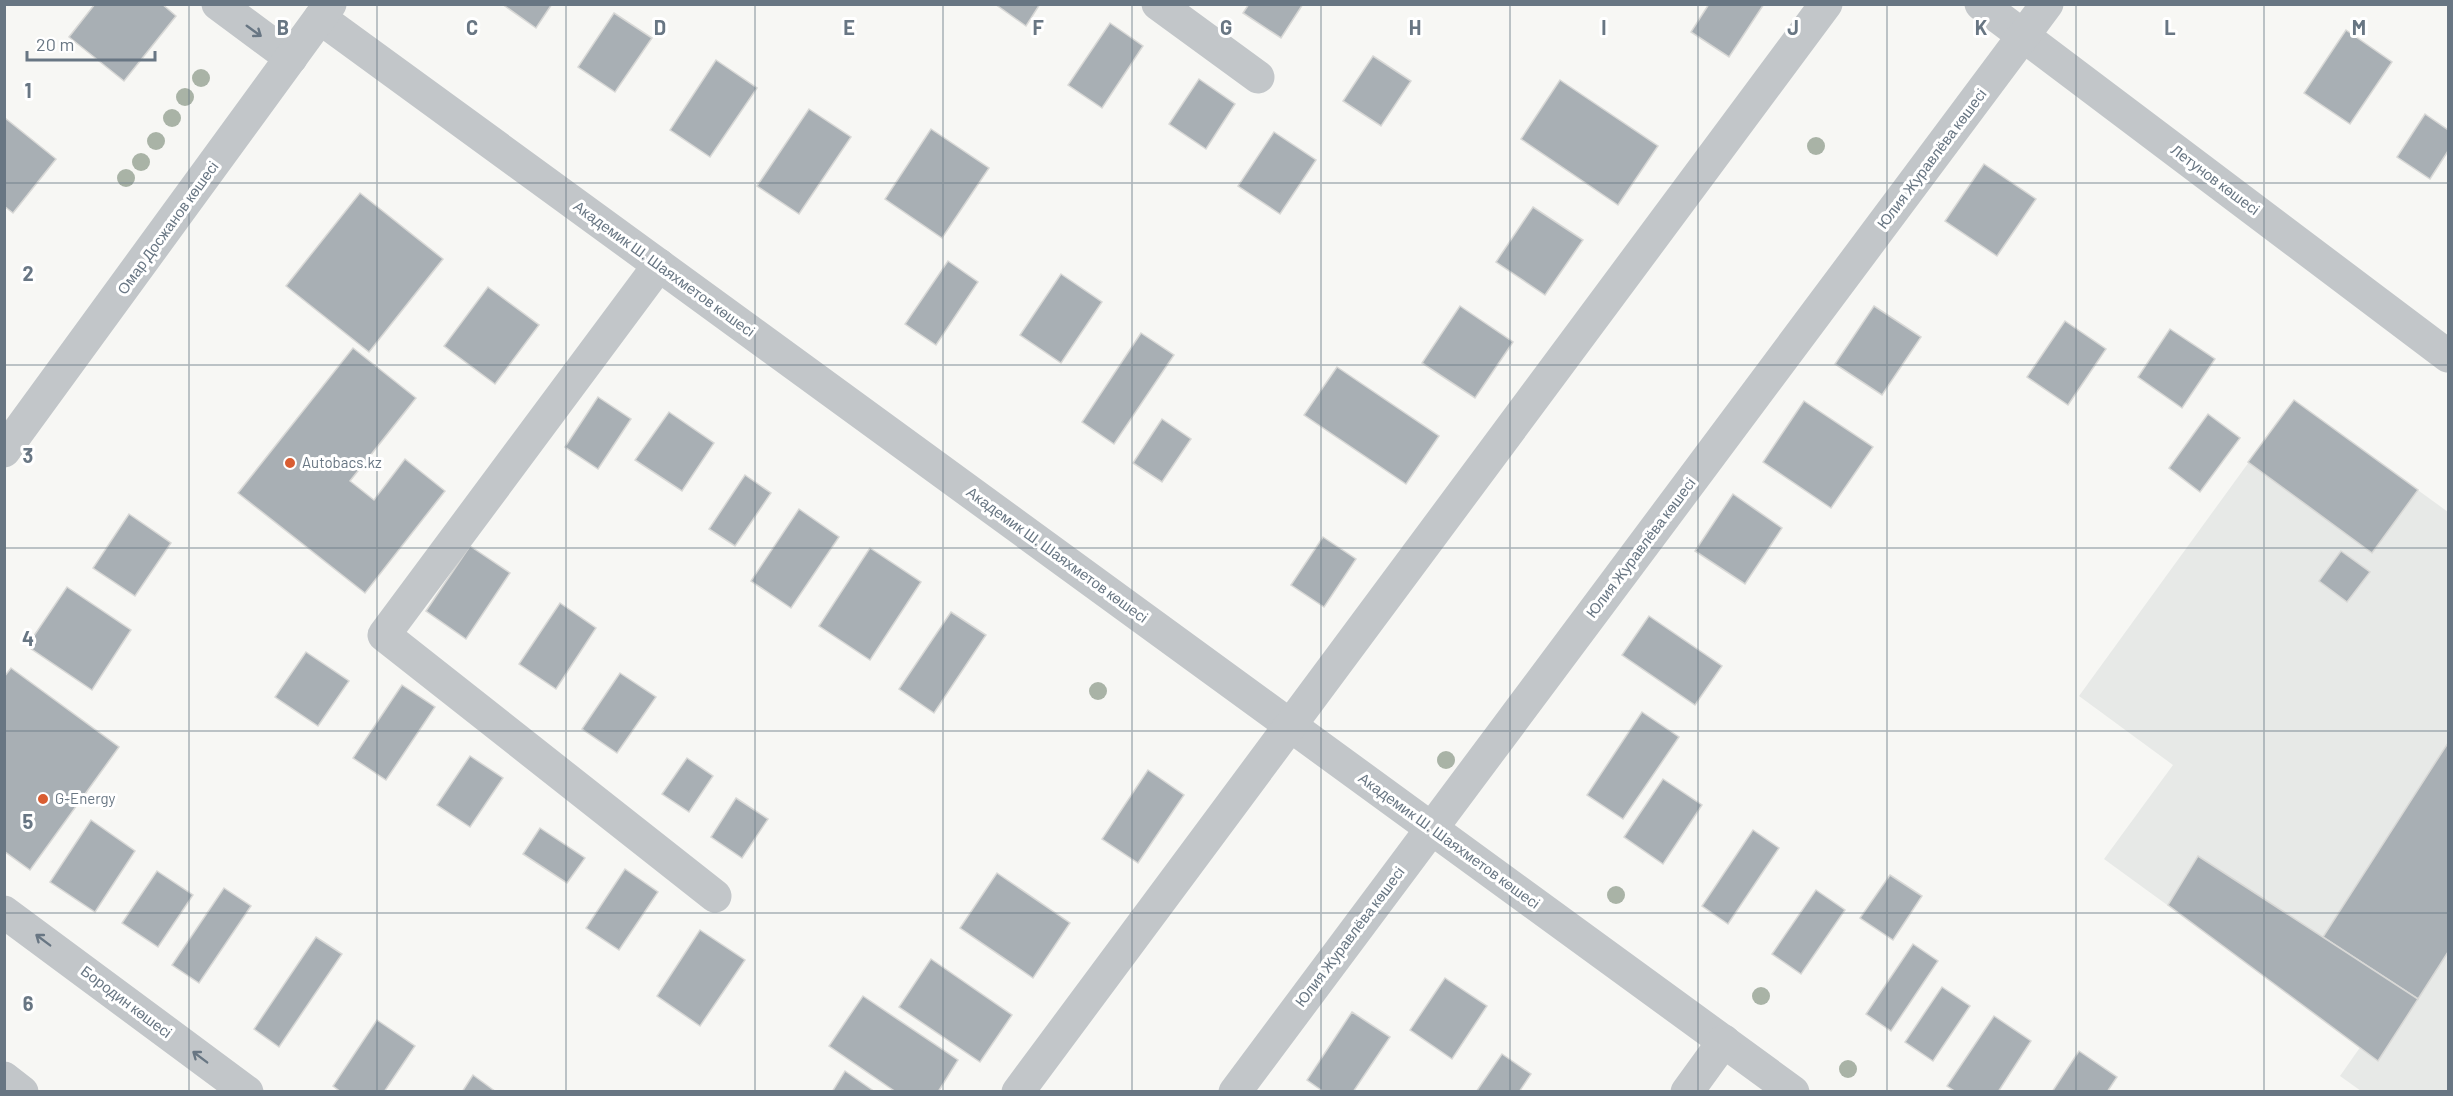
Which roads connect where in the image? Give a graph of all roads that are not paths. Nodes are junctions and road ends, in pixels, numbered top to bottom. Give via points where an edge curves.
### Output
1 (218, 4) edge
2 (1158, 4) edge
3 (1826, 4) edge
4 (1982, 4) edge
5 (2047, 4) edge
6 (325, 11) edge
7 (2023, 36) junction
8 (291, 58) junction
9 (1258, 77) dead end
10 (659, 265) junction
11 (2448, 356) edge
12 (4, 451) edge
13 (1290, 725) junction
14 (1432, 828) junction
15 (715, 896) dead end
16 (4, 912) edge
17 (1724, 1041) junction
18 (4, 1078) edge
19 (22, 1092) edge
20 (247, 1092) edge
21 (1018, 1092) edge
22 (1234, 1092) edge
23 (1687, 1092) edge
24 (1793, 1092) edge

1 -> 8 street
2 - 9 street
3 - 13 street
4 - 7 street, Летунов көшесі
5 - 7 street, Юлия Журавлёва көшесі
6 - 8 street, Омар Досжанов көшесі
6 - 10 street, Академик Ш. Шаяхметов көшесі
7 - 11 street, Летунов көшесі
7 - 14 street, Юлия Журавлёва көшесі
8 - 12 street, Омар Досжанов көшесі
10 - 13 street, Академик Ш. Шаяхметов көшесі
10 - 15 street via 384,634
13 - 14 street, Академик Ш. Шаяхметов көшесі
13 - 21 street
14 - 17 street, Академик Ш. Шаяхметов көшесі
14 - 22 street, Юлия Журавлёва көшесі
20 -> 16 street, Бородин көшесі
17 - 23 street
17 - 24 street, Академик Ш. Шаяхметов көшесі
18 - 19 street

